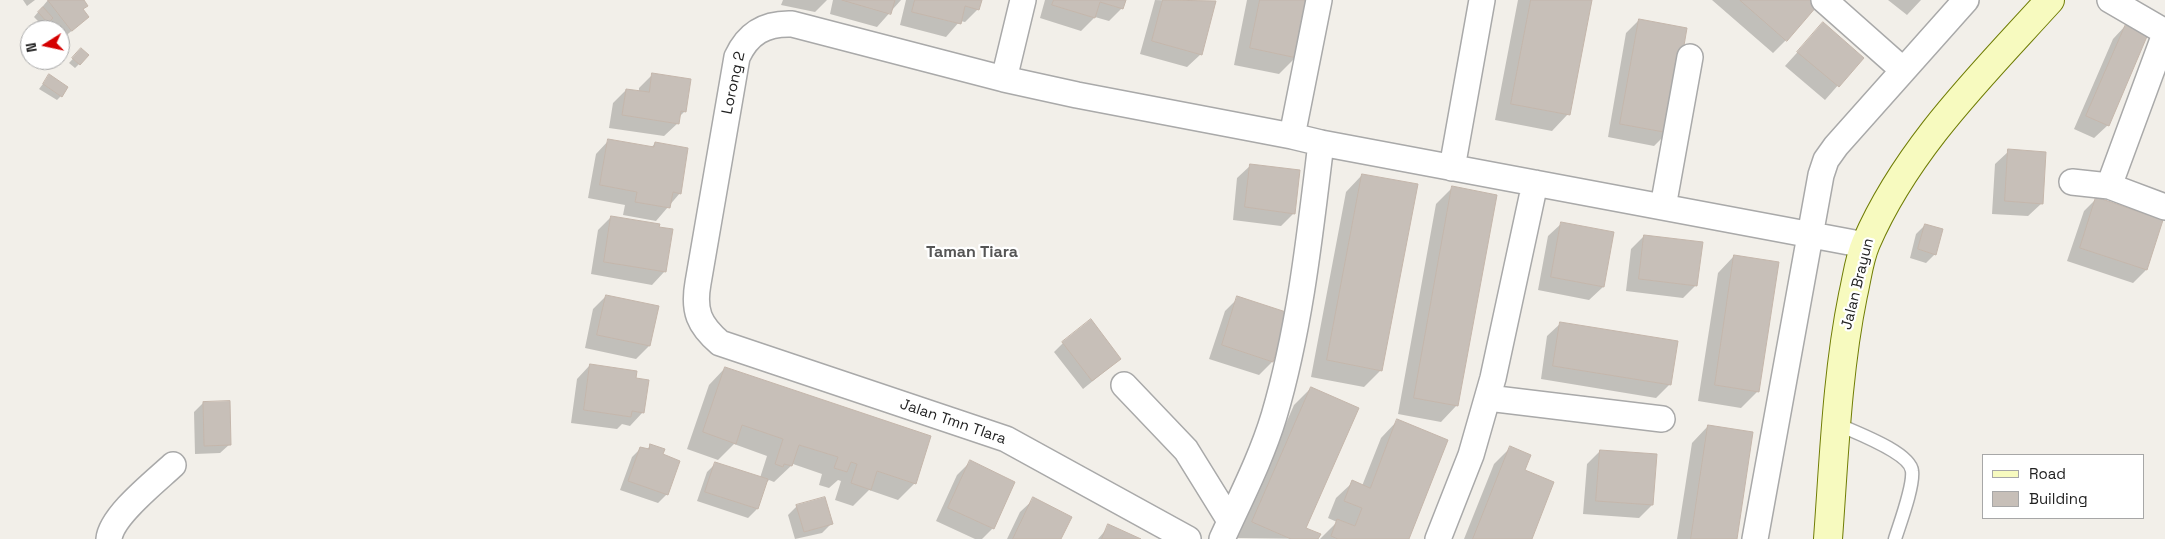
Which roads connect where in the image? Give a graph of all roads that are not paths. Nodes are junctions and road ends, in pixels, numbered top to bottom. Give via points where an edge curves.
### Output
1 (1023, 0) edge
2 (1319, 0) edge
3 (1482, 0) edge
4 (1824, 0) edge
5 (1966, 0) edge
6 (2050, 0) edge
7 (2110, 0) edge
8 (2165, 33) edge
9 (1690, 57) dead end
10 (1903, 70) junction
11 (1004, 79) junction
12 (1292, 136) junction
13 (1321, 143) junction
14 (1452, 168) junction
15 (2072, 182) dead end
16 (1535, 183) junction
17 (2109, 186) junction
18 (1663, 207) junction
19 (2165, 207) edge
20 (1811, 235) junction
21 (1865, 245) junction
22 (707, 332) joint
23 (1124, 385) dead end
24 (1488, 398) junction
25 (1662, 419) dead end
26 (1837, 424) junction
27 (173, 465) dead end
28 (1226, 530) edge
29 (109, 539) edge
30 (1188, 539) edge
31 (1438, 539) edge
32 (1755, 539) edge
33 (1828, 539) edge
34 (1896, 539) edge

1 - 11 street
2 - 12 street
3 - 14 street
4 - 10 street
5 - 10 street
6 - 21 main road, Jalan Brayun via 1918,150
7 - 8 street
8 - 17 street
9 - 18 street
10 - 20 street via 1826,160
11 - 12 street, Lorong 2
11 - 22 street, Lorong 2 via 792,24 771,25 752,34 737,57 695,300 698,317
12 - 13 street, Lorong 2
13 - 14 street, Lorong 2
13 - 28 street via 1288,360 1273,418
14 - 16 street, Lorong 2
15 - 17 street
16 - 18 street, Lorong 2
16 - 24 street
17 - 19 street
18 - 20 street, Lorong 2
20 - 21 street, Lorong 2
20 - 32 street
21 - 26 main road, Jalan Brayun via 1846,331
22 - 30 street, Jalan Tmn TIara via 720,343 1006,439
23 - 28 street via 1186,450
24 - 25 street
24 - 31 street via 1471,455
26 - 33 main road, Jalan Brayun
26 - 34 lane via 1896,451 1912,469
27 - 29 street via 123,514 111,529

